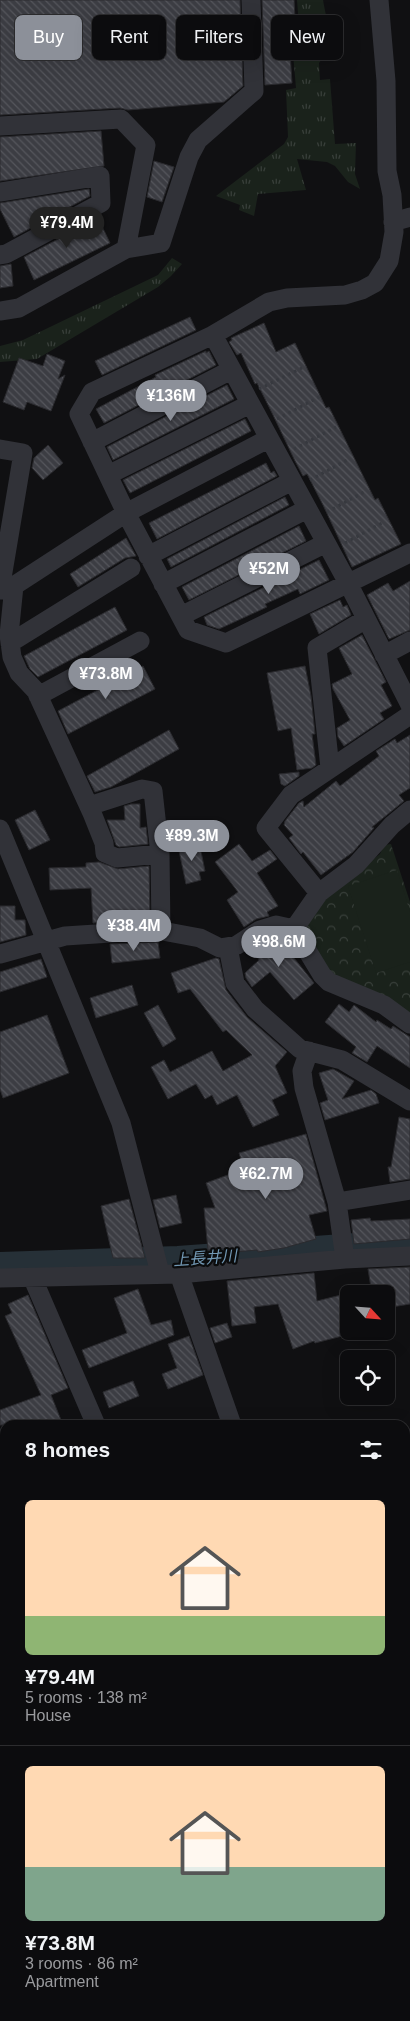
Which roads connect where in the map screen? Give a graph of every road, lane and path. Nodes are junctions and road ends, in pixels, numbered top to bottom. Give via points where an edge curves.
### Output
1 (251, 0) edge
2 (379, 0) edge
3 (0, 126) edge
4 (0, 192) edge
5 (401, 220) edge
6 (126, 249) junction
7 (0, 255) edge
8 (0, 311) edge
9 (212, 335) junction
10 (306, 366) dead end
11 (232, 370) junction
12 (321, 396) dead end
13 (248, 400) junction
14 (336, 427) dead end
15 (265, 433) junction
16 (92, 442) junction
17 (0, 449) edge
18 (279, 457) junction
19 (349, 459) dead end
20 (108, 475) junction
21 (293, 484) junction
22 (366, 491) dead end
23 (126, 514) junction
24 (310, 514) junction
25 (382, 523) dead end
26 (328, 547) junction
27 (410, 553) edge
28 (148, 556) junction
29 (131, 568) dead end
30 (348, 583) junction
31 (163, 584) junction
32 (5, 588) edge
33 (181, 616) junction
34 (366, 619) junction
35 (140, 640) dead end
36 (410, 641) edge
37 (10, 643) junction
38 (384, 655) junction
39 (38, 696) junction
40 (410, 705) edge
41 (410, 715) edge
42 (330, 768) junction
43 (89, 806) junction
44 (410, 810) edge
45 (0, 829) edge
46 (160, 854) junction
47 (319, 893) junction
48 (294, 929) junction
49 (161, 931) junction
50 (46, 942) junction
51 (228, 947) junction
52 (0, 954) edge
53 (410, 1024) edge
54 (309, 1051) junction
55 (410, 1102) edge
56 (410, 1190) edge
57 (337, 1202) junction
58 (410, 1256) edge
59 (345, 1259) junction
60 (160, 1273) junction
61 (179, 1274) junction
62 (0, 1278) edge
63 (33, 1279) junction
64 (94, 1420) edge
65 (230, 1420) edge

1 - 6 street via 254,91 198,140 189,157 161,243
2 - 5 street via 386,81 387,171
3 - 6 street via 121,119 146,145
4 - 7 street via 100,176 102,202
5 - 9 street via 394,232 389,262 375,283 345,295 269,302
6 - 8 street via 19,308
9 - 11 street
9 - 16 street via 92,392 79,414
10 - 13 path
11 - 13 street
11 - 16 street
12 - 15 path
13 - 15 street
13 - 20 street
14 - 18 path
15 - 18 street
15 - 23 street
16 - 20 street
17 - 32 street via 23,453
18 - 21 street
19 - 21 path
20 - 23 street
21 - 24 street
21 - 28 street
22 - 24 path
23 - 28 street
23 - 32 street
24 - 26 street
24 - 31 street
25 - 26 path
26 - 30 street
26 - 33 street
27 - 30 street
28 - 31 street
29 - 37 street
30 - 33 street via 226,643 188,630
30 - 34 street
31 - 33 street
32 - 37 street
34 - 38 street
34 - 42 street via 317,648
35 - 39 street
36 - 38 street
37 - 39 street via 19,673
38 - 40 street
39 - 43 street
41 - 42 street
42 - 47 street via 291,794 266,828
43 - 46 street via 106,853 117,858
43 - 46 street via 142,788 153,791
44 - 47 street via 356,865
45 - 50 street
46 - 49 street
47 - 48 street
48 - 51 street via 276,925
48 - 53 street via 329,982 384,1005
49 - 50 street via 66,936
49 - 51 street via 200,938 220,948
50 - 52 street
50 - 60 street via 121,1123
51 - 54 street via 235,983 256,1009 300,1049
54 - 55 street via 342,1060
54 - 57 street via 302,1071 304,1088
56 - 57 street
57 - 59 street
58 - 59 street
59 - 61 street
60 - 61 street
60 - 63 street
61 - 65 street
62 - 63 street
63 - 64 street

